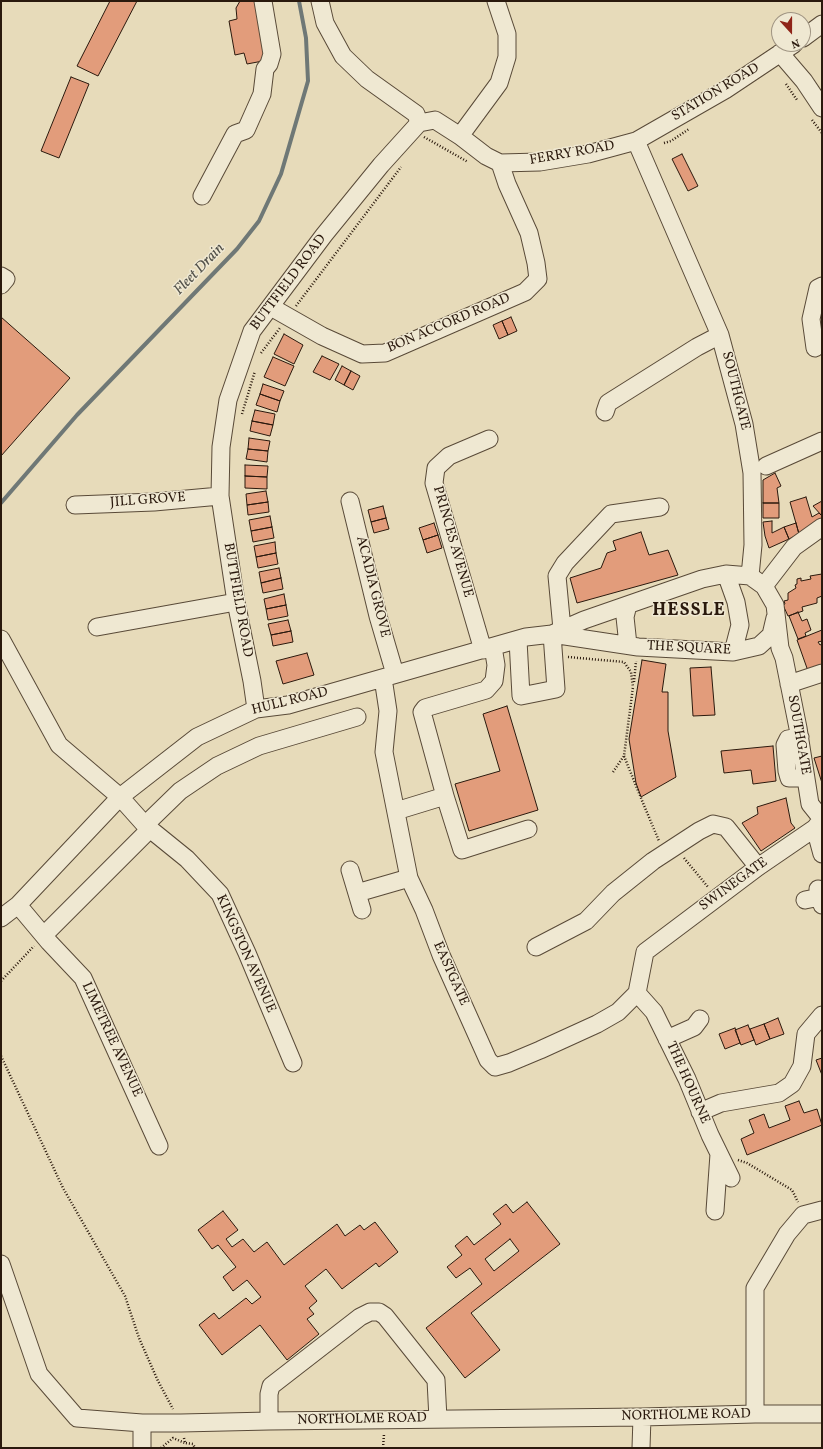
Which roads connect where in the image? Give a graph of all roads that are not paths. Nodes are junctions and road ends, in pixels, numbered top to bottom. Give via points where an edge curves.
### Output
1 (263, 1) edge
2 (320, 1) edge
3 (496, 1) edge
4 (822, 24) edge
5 (811, 32) edge
6 (782, 52) edge
7 (789, 52) edge
8 (815, 111) edge
9 (421, 130) junction
10 (460, 136) junction
11 (636, 141) junction
12 (500, 163) junction
13 (202, 196) dead end
14 (1, 276) edge
15 (1, 286) edge
16 (822, 286) edge
17 (271, 307) junction
18 (720, 335) junction
19 (815, 348) dead end
20 (605, 412) dead end
21 (488, 439) dead end
22 (822, 441) edge
23 (766, 466) dead end
24 (220, 496) junction
25 (350, 501) dead end
26 (75, 505) dead end
27 (660, 507) dead end
28 (822, 527) edge
29 (726, 574) junction
30 (750, 576) junction
31 (764, 586) junction
32 (236, 602) junction
33 (628, 605) junction
34 (776, 614) junction
35 (97, 628) dead end
36 (557, 631) junction
37 (1, 639) edge
38 (518, 640) junction
39 (633, 646) junction
40 (759, 646) junction
41 (488, 648) junction
42 (780, 648) junction
43 (733, 652) junction
44 (822, 673) edge
45 (389, 676) junction
46 (789, 684) junction
47 (256, 709) junction
48 (357, 717) dead end
49 (445, 796) junction
50 (120, 798) junction
51 (396, 811) junction
52 (820, 822) edge
53 (147, 827) junction
54 (528, 830) dead end
55 (822, 854) edge
56 (758, 867) junction
57 (350, 870) dead end
58 (409, 878) junction
59 (357, 893) junction
60 (18, 905) junction
61 (362, 910) dead end
62 (1, 918) edge
63 (44, 935) junction
64 (536, 948) dead end
65 (637, 993) junction
66 (822, 1014) edge
67 (700, 1020) dead end
68 (668, 1039) junction
69 (293, 1063) dead end
70 (700, 1112) junction
71 (159, 1146) dead end
72 (719, 1153) junction
73 (730, 1178) dead end
74 (822, 1210) edge
75 (715, 1211) dead end
76 (1, 1264) edge
77 (755, 1414) junction
78 (822, 1414) edge
79 (642, 1417) junction
80 (438, 1419) junction
81 (269, 1421) junction
82 (142, 1423) junction
83 (142, 1448) edge
84 (641, 1448) edge

1 - 13 street via 272,54 265,69 262,94 246,130 235,134
2 - 9 street via 325,23 343,56 367,79 416,114
3 - 10 street via 507,34 507,57 499,83
4 - 5 street
6 - 11 street, STATION ROAD via 725,90
7 - 8 street via 804,81
9 - 10 street via 435,120
9 - 17 street, BUTTFIELD ROAD via 381,165 324,235
10 - 12 street via 486,156
11 - 12 street, FERRY ROAD via 588,154 540,162
11 - 18 street, SOUTHGATE
12 - 17 street, BON ACCORD ROAD via 529,233 536,263 538,279 525,292 385,353 362,354 322,336
14 - 15 street via 6,279
16 - 19 street via 818,288 811,319
17 - 24 street, BUTTFIELD ROAD via 252,331 228,400 221,447
18 - 20 street via 608,403
18 - 30 street, SOUTHGATE via 744,424 752,473 753,545
21 - 41 street, PRINCES AVENUE via 449,456 436,468 434,483
22 - 23 street
24 - 26 street, JILL GROVE
24 - 32 street, BUTTFIELD ROAD
25 - 45 street, ACADIA GROVE via 378,616
27 - 36 street via 611,514 565,564 557,576
28 - 31 street via 794,547
29 - 30 street
29 - 33 street
29 - 43 street via 736,602 740,625
30 - 31 street, SOUTHGATE
31 - 34 street, SOUTHGATE via 775,605
32 - 35 street
32 - 47 street, BUTTFIELD ROAD
33 - 36 street
33 - 39 street, THE SQUARE via 625,617
34 - 40 street via 771,635
34 - 42 street, SOUTHGATE
36 - 38 street, HULL ROAD
36 - 38 street via 556,689 521,696
36 - 39 street, THE SQUARE
37 - 50 street, KINGSTON AVENUE via 58,745
38 - 41 street, HULL ROAD
39 - 43 street, THE SQUARE
40 - 42 street
40 - 43 street, THE SQUARE
41 - 45 street, HULL ROAD
41 - 49 street, PRINCES AVENUE via 496,665 494,681 486,690 425,708 422,712
42 - 46 street, SOUTHGATE
44 - 46 street
45 - 47 street, HULL ROAD via 288,705
45 - 51 street, EASTGATE via 384,752
46 - 52 street, SOUTHGATE via 810,804
47 - 50 street, HULL ROAD via 197,737
48 - 53 street via 259,746 217,766 180,791
49 - 51 street
49 - 54 street via 462,850
50 - 53 street, KINGSTON AVENUE
50 - 60 street, HULL ROAD
51 - 58 street, EASTGATE
52 - 55 street
52 - 56 street, SWINEGATE
53 - 63 street
53 - 69 street, KINGSTON AVENUE via 187,859 220,894
56 - 64 street via 726,827 713,824 665,853 613,893 586,921
56 - 65 street, SWINEGATE via 645,952
57 - 59 street
58 - 59 street
58 - 65 street, EASTGATE via 488,1060 495,1066 509,1063 597,1024 618,1012
59 - 61 street
60 - 62 street, HULL ROAD
60 - 63 street, LIMETREE AVENUE
63 - 71 street, LIMETREE AVENUE via 83,978
65 - 68 street, THE HOURNE via 654,1012
66 - 70 street via 806,1034 802,1066 792,1084 779,1093 721,1103
67 - 68 street via 694,1027
68 - 70 street, THE HOURNE
70 - 72 street, THE HOURNE
72 - 73 street, THE HOURNE
72 - 75 street
74 - 77 street via 803,1215 787,1234 755,1288
76 - 82 street, NORTHOLME ROAD via 39,1374 77,1418
77 - 78 street, NORTHOLME ROAD
77 - 79 street, NORTHOLME ROAD
79 - 80 street, NORTHOLME ROAD
79 - 84 street
80 - 81 street, NORTHOLME ROAD
80 - 81 street via 436,1380 385,1316 379,1312 370,1312 271,1386
81 - 82 street, NORTHOLME ROAD
82 - 83 street

